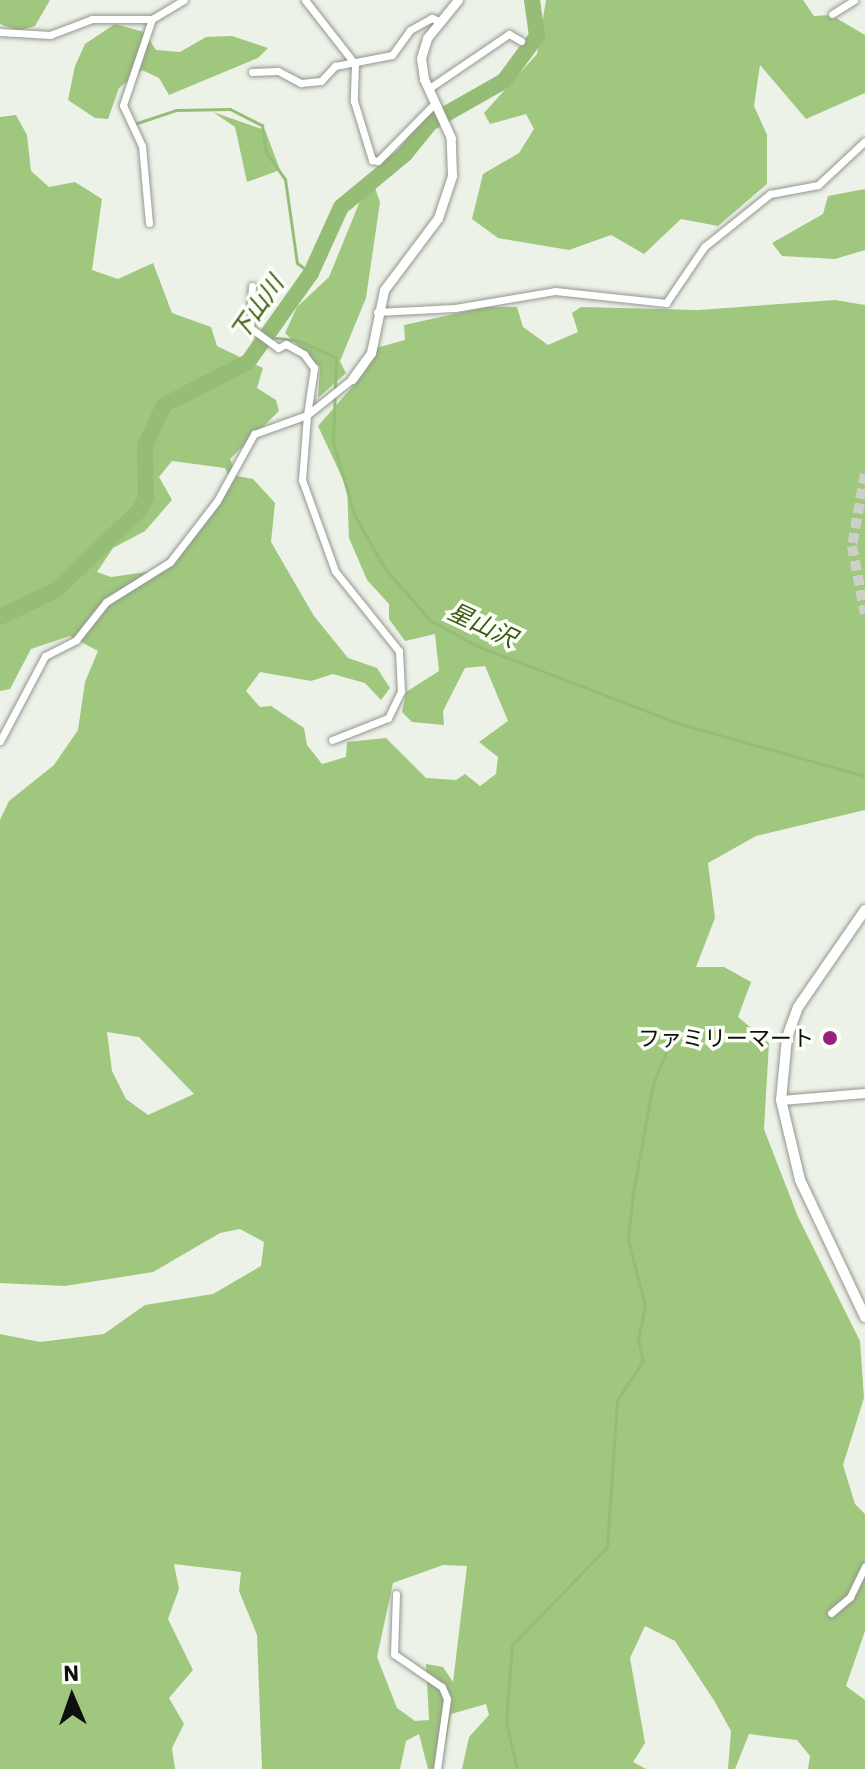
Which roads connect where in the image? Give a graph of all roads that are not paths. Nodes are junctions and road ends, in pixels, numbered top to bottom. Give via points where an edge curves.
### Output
1 (184, 0) edge
2 (305, 0) edge
3 (458, 0) edge
4 (854, 0) edge
5 (832, 14) dead end
6 (152, 19) junction
7 (441, 22) junction
8 (0, 32) edge
9 (521, 41) dead end
10 (355, 64) junction
11 (252, 72) dead end
12 (428, 89) junction
13 (436, 105) junction
14 (865, 141) edge
15 (149, 223) dead end
16 (252, 286) dead end
17 (377, 312) junction
18 (352, 379) joint
19 (310, 413) junction
20 (332, 740) dead end
21 (0, 741) edge
22 (865, 910) edge
23 (865, 1093) edge
24 (781, 1100) junction
25 (865, 1317) edge
26 (865, 1566) edge
27 (396, 1594) dead end
28 (831, 1613) dead end
29 (437, 1769) edge

1 - 6 street
2 - 10 street
3 - 7 street
4 - 5 street
6 - 8 street via 92,19 50,35
6 - 15 street via 123,105 142,146
7 - 10 street via 432,18 410,30 392,55
7 - 12 street via 423,50
9 - 12 street via 509,34
10 - 11 street via 335,66 321,81 301,83 278,71
10 - 13 street via 354,101 374,161
12 - 13 street
13 - 17 street via 453,160 442,210 397,267
14 - 17 street via 818,185 770,194 704,247 666,303 555,291 455,308
16 - 19 street via 247,323 271,344 304,354 314,368
17 - 18 street via 371,353
18 - 19 street
19 - 20 street via 302,480 331,563 401,658 401,691 388,718
19 - 21 street via 254,434 217,501 170,562 106,602 76,640 45,656
22 - 24 main road via 798,1007 787,1038
23 - 24 street
24 - 25 main road via 800,1180
26 - 28 street via 850,1597
27 - 29 street via 394,1654 442,1687 447,1699

